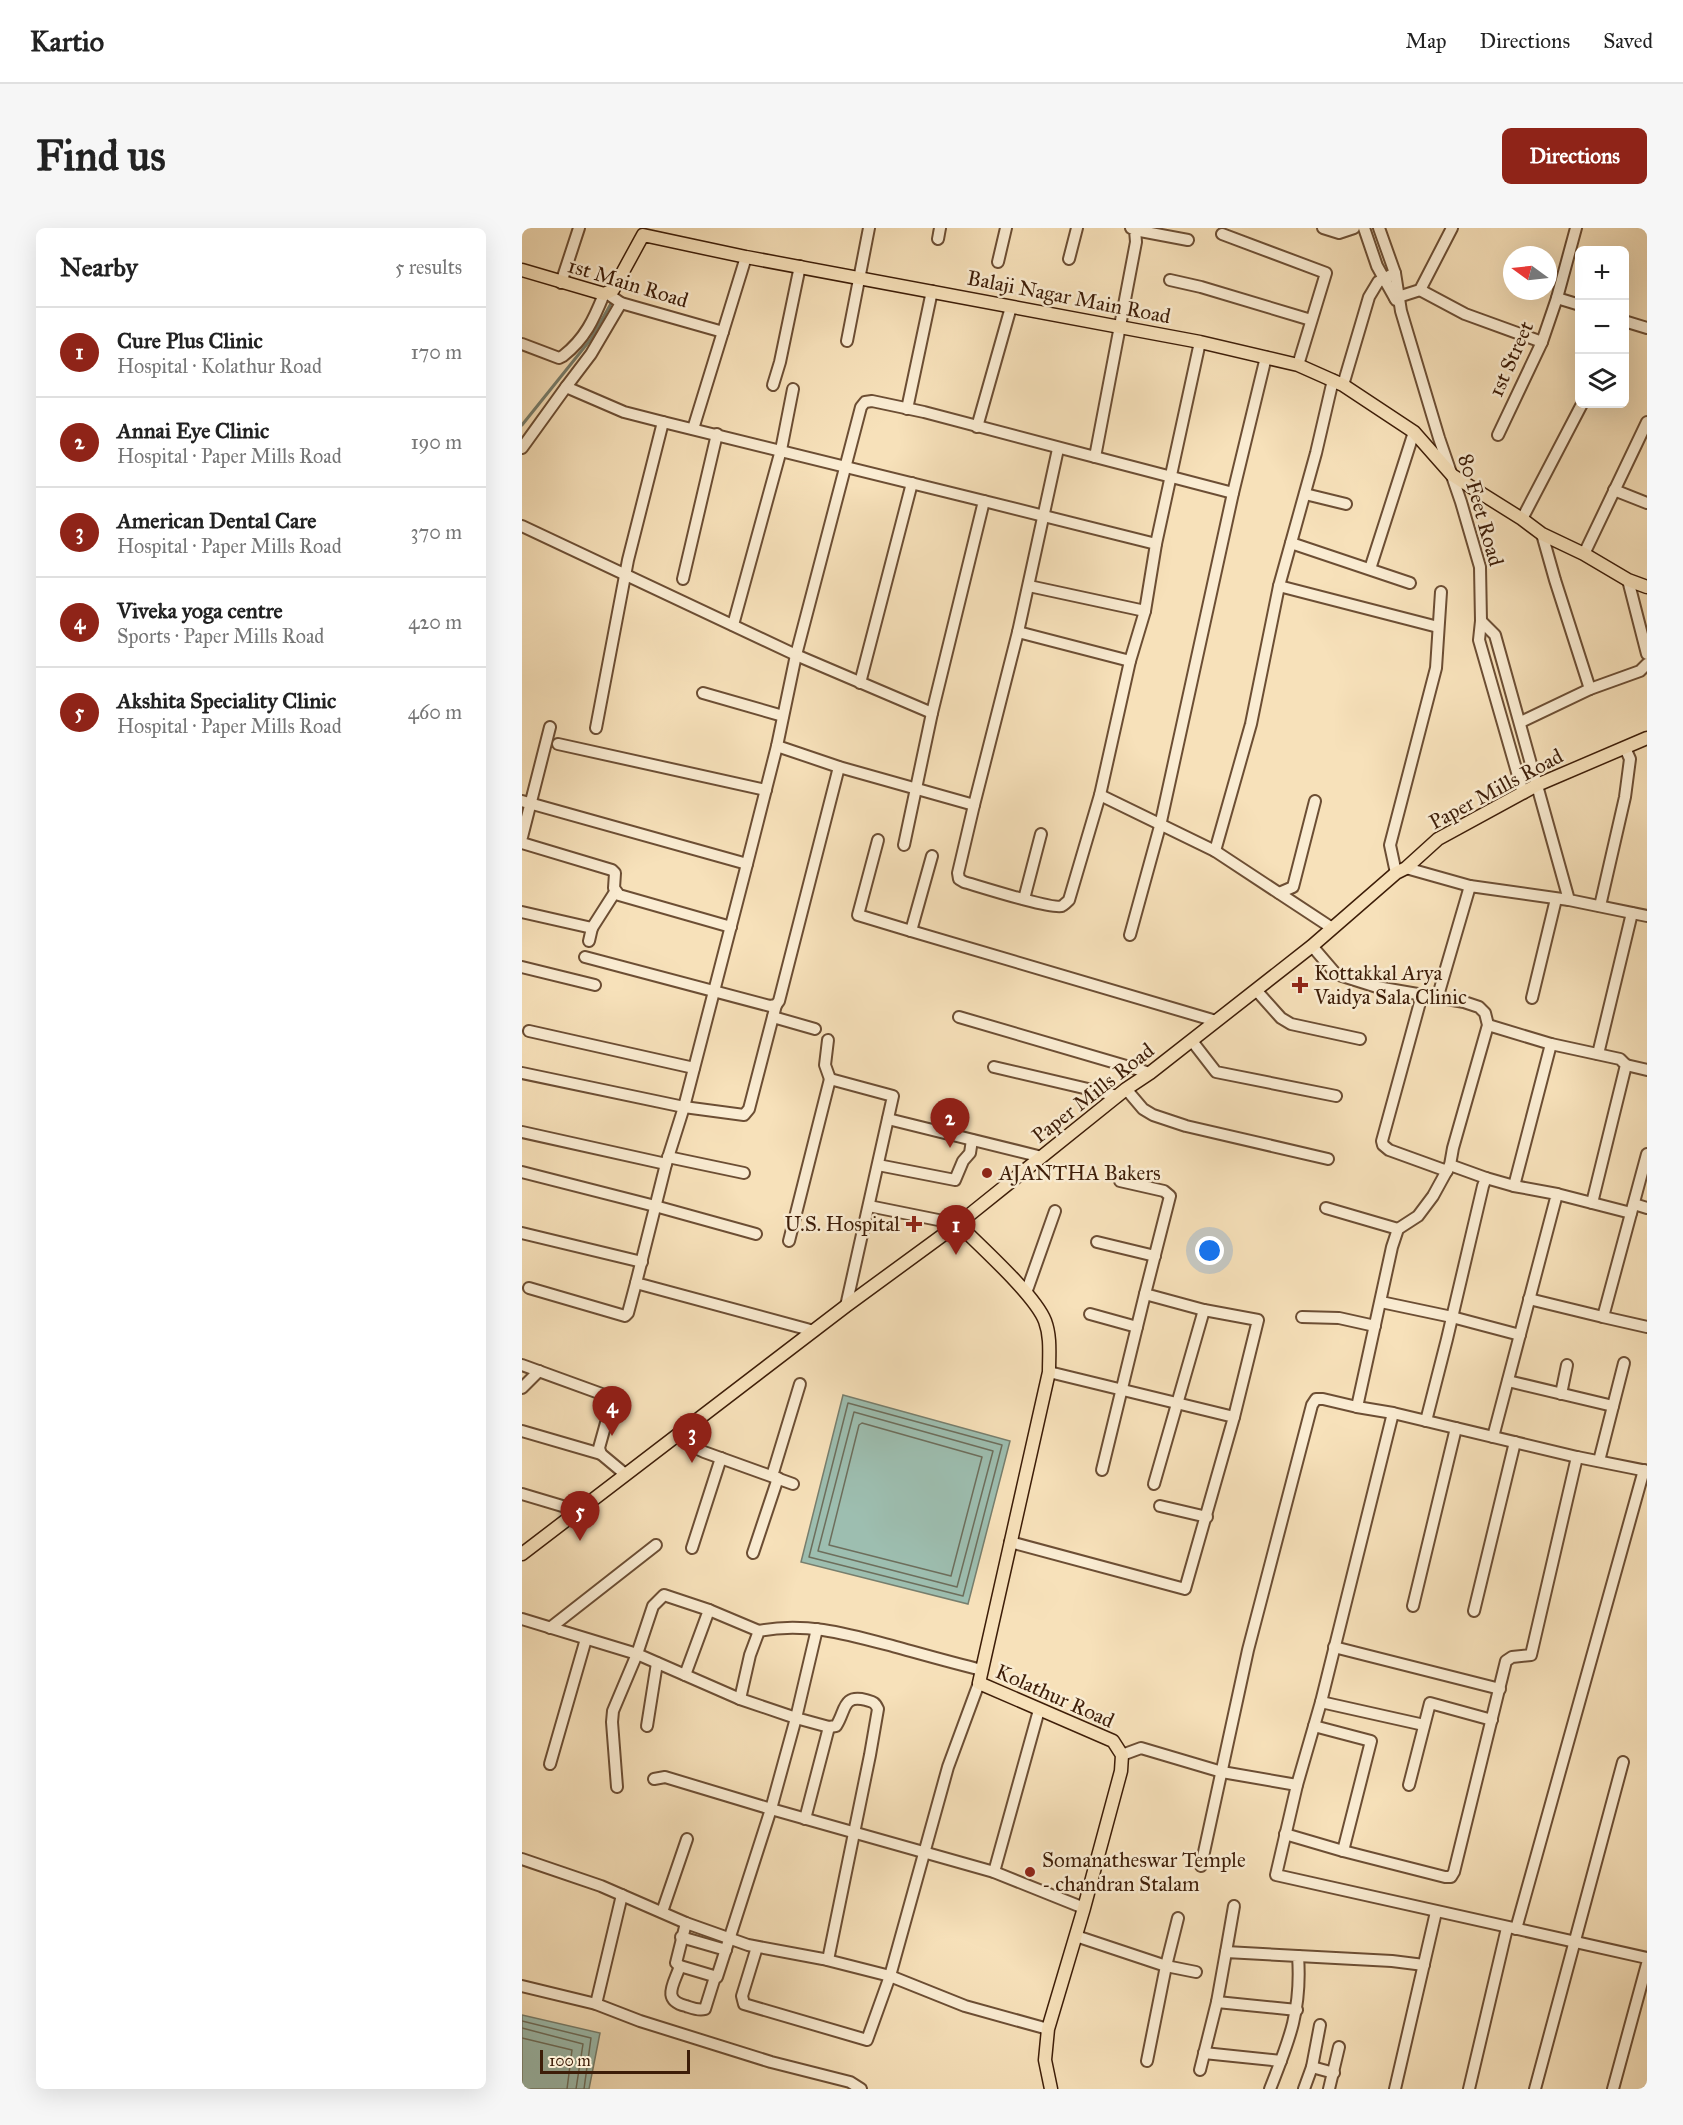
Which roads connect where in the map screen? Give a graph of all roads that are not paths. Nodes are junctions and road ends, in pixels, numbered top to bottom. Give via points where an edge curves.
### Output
1 (579, 228) edge
2 (869, 228) edge
3 (1006, 228) edge
4 (1077, 228) edge
5 (1323, 228) edge
6 (1354, 228) edge
7 (1364, 228) edge
8 (1379, 228) edge
9 (1452, 228) edge
10 (1133, 229) edge
11 (1573, 229) edge
12 (647, 234) edge
13 (1222, 234) dead end
14 (1188, 240) dead end
15 (746, 257) junction
16 (1069, 259) dead end
17 (998, 262) dead end
18 (800, 266) junction
19 (522, 270) edge
20 (1390, 275) junction
21 (860, 277) junction
22 (1170, 280) dead end
23 (561, 283) junction
24 (1420, 290) junction
25 (932, 291) junction
26 (1397, 297) junction
27 (612, 298) junction
28 (1557, 298) joint
29 (1556, 300) edge
30 (1575, 303) edge
31 (1011, 307) junction
32 (1311, 320) junction
33 (1629, 322) edge
34 (1119, 326) junction
35 (1647, 328) edge
36 (723, 332) junction
37 (847, 341) dead end
38 (1200, 342) junction
39 (1542, 342) junction
40 (522, 344) edge
41 (1266, 357) junction
42 (1298, 365) junction
43 (1338, 383) junction
44 (773, 385) dead end
45 (566, 387) junction
46 (793, 389) dead end
47 (1580, 408) edge
48 (907, 409) junction
49 (663, 422) junction
50 (1647, 422) edge
51 (977, 427) junction
52 (693, 429) junction
53 (1414, 432) junction
54 (717, 434) junction
55 (1498, 435) dead end
56 (522, 448) edge
57 (1058, 449) junction
58 (781, 450) junction
59 (1095, 457) junction
60 (846, 466) junction
61 (1452, 475) junction
62 (1170, 476) junction
63 (912, 483) junction
64 (1614, 490) junction
65 (1233, 493) junction
66 (1305, 494) junction
67 (984, 501) junction
68 (1647, 503) edge
69 (1346, 504) dead end
70 (1044, 517) junction
71 (1522, 519) junction
72 (522, 526) edge
73 (1542, 534) junction
74 (1156, 543) junction
75 (1291, 543) junction
76 (1584, 554) junction
77 (1370, 569) junction
78 (625, 576) junction
79 (682, 579) dead end
80 (1628, 580) junction
81 (1410, 583) dead end
82 (1029, 586) junction
83 (1279, 586) junction
84 (1647, 587) edge
85 (1442, 592) dead end
86 (1145, 610) junction
87 (1481, 621) junction
88 (733, 625) junction
89 (1438, 627) junction
90 (1018, 632) junction
91 (1647, 654) edge
92 (796, 656) junction
93 (1130, 661) junction
94 (1647, 664) edge
95 (860, 683) junction
96 (1590, 689) junction
97 (703, 693) dead end
98 (932, 713) junction
99 (783, 716) junction
100 (1521, 722) junction
101 (550, 727) dead end
102 (596, 728) dead end
103 (1647, 738) edge
104 (558, 744) dead end
105 (777, 746) junction
106 (1625, 748) junction
107 (839, 767) junction
108 (1537, 785) junction
109 (915, 789) junction
110 (766, 790) junction
111 (1523, 793) junction
112 (1100, 795) junction
113 (1315, 801) dead end
114 (527, 803) edge
115 (974, 805) junction
116 (1160, 826) junction
117 (1041, 834) dead end
118 (522, 837) edge
119 (879, 840) dead end
120 (522, 843) edge
121 (904, 846) dead end
122 (1215, 851) junction
123 (932, 856) dead end
124 (747, 864) junction
125 (1401, 870) junction
126 (1470, 886) junction
127 (615, 892) junction
128 (1279, 893) junction
129 (1024, 899) junction
130 (1556, 899) junction
131 (1569, 900) junction
132 (1600, 906) junction
133 (522, 912) edge
134 (1632, 913) junction
135 (1647, 916) edge
136 (731, 927) junction
137 (592, 928) junction
138 (1332, 928) junction
139 (911, 931) junction
140 (1130, 935) dead end
141 (589, 941) dead end
142 (1312, 946) junction
143 (585, 957) dead end
144 (522, 967) edge
145 (594, 985) dead end
146 (1256, 990) junction
147 (713, 991) junction
148 (1422, 995) junction
149 (1532, 998) dead end
150 (1437, 999) junction
151 (776, 1005) junction
152 (773, 1017) junction
153 (959, 1017) dead end
154 (1216, 1021) junction
155 (1488, 1025) junction
156 (815, 1029) dead end
157 (530, 1031) dead end
158 (1360, 1039) dead end
159 (828, 1040) dead end
160 (1192, 1041) junction
161 (1551, 1044) junction
162 (1598, 1054) junction
163 (1626, 1065) junction
164 (994, 1067) dead end
165 (694, 1068) junction
166 (1647, 1070) edge
167 (522, 1073) edge
168 (1150, 1073) junction
169 (830, 1079) junction
170 (1122, 1093) junction
171 (1336, 1096) dead end
172 (684, 1107) junction
173 (888, 1119) junction
174 (522, 1132) edge
175 (972, 1140) junction
176 (1647, 1154) edge
177 (1042, 1157) junction
178 (1328, 1159) dead end
179 (667, 1160) junction
180 (878, 1165) junction
181 (1448, 1168) junction
182 (522, 1172) edge
183 (744, 1173) dead end
184 (1486, 1178) junction
185 (1120, 1181) dead end
186 (1514, 1186) junction
187 (1557, 1194) junction
188 (1592, 1203) junction
189 (655, 1206) junction
190 (869, 1206) junction
191 (1326, 1208) dead end
192 (1632, 1208) junction
193 (1647, 1208) edge
194 (1055, 1211) dead end
195 (958, 1224) junction
196 (1398, 1229) junction
197 (522, 1233) edge
198 (756, 1234) dead end
199 (789, 1241) dead end
200 (1097, 1242) dead end
201 (1155, 1256) junction
202 (642, 1262) junction
203 (636, 1282) junction
204 (529, 1288) dead end
205 (1026, 1293) junction
206 (1146, 1294) junction
207 (1529, 1299) junction
208 (1380, 1302) junction
209 (846, 1306) junction
210 (1204, 1310) junction
211 (1090, 1314) dead end
212 (1302, 1317) dead end
213 (1452, 1317) junction
214 (1603, 1317) junction
215 (1375, 1326) junction
216 (1137, 1327) junction
217 (1647, 1328) edge
218 (814, 1331) junction
219 (1520, 1335) junction
220 (1624, 1363) dead end
221 (522, 1365) edge
222 (1568, 1365) dead end
223 (539, 1371) junction
224 (1049, 1372) junction
225 (1508, 1381) junction
226 (800, 1384) dead end
227 (522, 1388) edge
228 (1122, 1389) junction
229 (1561, 1394) junction
230 (1177, 1402) junction
231 (1613, 1406) junction
232 (1357, 1407) junction
233 (1393, 1413) junction
234 (1234, 1417) junction
235 (1426, 1421) junction
236 (1456, 1428) junction
237 (522, 1431) edge
238 (678, 1434) junction
239 (1493, 1437) junction
240 (1515, 1442) junction
241 (601, 1454) junction
242 (1577, 1457) junction
243 (721, 1458) junction
244 (1599, 1461) junction
245 (1102, 1470) dead end
246 (1646, 1471) edge
247 (625, 1474) junction
248 (775, 1477) junction
249 (793, 1484) dead end
250 (1155, 1484) dead end
251 (522, 1494) edge
252 (1160, 1506) dead end
253 (579, 1511) junction
254 (1207, 1517) junction
255 (1010, 1542) junction
256 (656, 1545) dead end
257 (692, 1548) dead end
258 (753, 1553) dead end
259 (522, 1554) edge
260 (1413, 1606) dead end
261 (709, 1610) junction
262 (1474, 1611) dead end
263 (522, 1619) edge
264 (550, 1628) junction
265 (817, 1629) junction
266 (759, 1631) junction
267 (586, 1638) junction
268 (1334, 1647) junction
269 (638, 1654) junction
270 (657, 1664) junction
271 (982, 1670) junction
272 (685, 1675) junction
273 (979, 1683) junction
274 (1500, 1689) junction
275 (740, 1699) junction
276 (1321, 1702) junction
277 (1039, 1710) junction
278 (796, 1718) junction
279 (1492, 1720) junction
280 (1424, 1725) junction
281 (647, 1726) dead end
282 (1314, 1726) junction
283 (829, 1727) junction
284 (1122, 1755) junction
285 (1623, 1762) dead end
286 (550, 1764) dead end
287 (1222, 1772) junction
288 (654, 1779) dead end
289 (1297, 1785) junction
290 (1409, 1785) dead end
291 (617, 1787) dead end
292 (771, 1809) junction
293 (805, 1819) junction
294 (854, 1832) junction
295 (1285, 1834) junction
296 (687, 1839) dead end
297 (925, 1851) junction
298 (1343, 1851) junction
299 (522, 1859) edge
300 (1201, 1866) dead end
301 (994, 1872) junction
302 (622, 1895) junction
303 (1234, 1906) dead end
304 (1084, 1908) junction
305 (662, 1912) junction
306 (1436, 1912) junction
307 (1178, 1918) dead end
308 (686, 1923) junction
309 (1512, 1928) junction
310 (707, 1930) junction
311 (1076, 1936) junction
312 (681, 1937) junction
313 (729, 1938) junction
314 (1574, 1942) junction
315 (703, 1946) junction
316 (757, 1947) junction
317 (726, 1950) junction
318 (1226, 1952) junction
319 (1298, 1956) junction
320 (1647, 1958) edge
321 (828, 1960) junction
322 (1647, 1964) edge
323 (1424, 1965) junction
324 (680, 1966) junction
325 (1166, 1966) junction
326 (1196, 1972) dead end
327 (890, 1976) junction
328 (715, 1977) junction
329 (522, 1986) edge
330 (1217, 2002) junction
331 (596, 2004) junction
332 (1297, 2010) junction
333 (1320, 2025) dead end
334 (1048, 2029) junction
335 (1339, 2047) dead end
336 (1204, 2053) junction
337 (1147, 2061) dead end
338 (1281, 2061) junction
339 (1312, 2067) junction
340 (1200, 2070) dead end
341 (1334, 2073) junction
342 (861, 2089) edge
343 (1051, 2089) edge
344 (1270, 2089) edge
345 (1304, 2089) edge
346 (1329, 2089) edge
347 (1395, 2089) edge
348 (1468, 2089) edge
349 (1535, 2089) edge
350 (1613, 2089) edge

1 - 23 street
2 - 21 street
3 - 17 street
4 - 16 street
5 - 6 street via 1339,233
7 - 20 street, 80 Feet Road via 1377,266
8 - 20 street, 80 Feet Road
9 - 24 street
10 - 14 street
10 - 34 street via 1136,242
11 - 28 street, 1st Street
12 - 15 main road, Balaji Nagar Main Road
12 - 27 main road
13 - 32 street via 1326,273
15 - 18 main road, Balaji Nagar Main Road
15 - 36 street
18 - 21 main road, Balaji Nagar Main Road
18 - 44 street
19 - 23 main road, 1st Main Road
20 - 26 street, 80 Feet Road
20 - 43 street via 1374,287 1369,297
21 - 25 main road, Balaji Nagar Main Road
21 - 37 street
22 - 32 street
23 - 27 main road, 1st Main Road
24 - 26 street
24 - 39 street via 1465,314
25 - 31 main road, Balaji Nagar Main Road
25 - 48 street
26 - 61 street, 80 Feet Road
27 - 36 street, 1st Main Road
27 - 40 street via 587,333 560,358
27 - 45 street via 591,354
28 - 30 street
29 - 39 street, 1st Street
31 - 34 main road, Balaji Nagar Main Road
31 - 51 street
32 - 42 street
33 - 35 street
34 - 38 main road, Balaji Nagar Main Road
34 - 59 street
36 - 52 street
38 - 41 main road, Balaji Nagar Main Road
38 - 62 street
39 - 55 street, 1st Street
41 - 42 main road, Balaji Nagar Main Road
41 - 65 street
42 - 43 main road, Balaji Nagar Main Road
43 - 53 main road, Balaji Nagar Main Road
43 - 66 street
45 - 49 street via 624,412
45 - 56 street
46 - 58 street
47 - 71 street
48 - 51 street
48 - 60 street via 865,402
49 - 52 street
49 - 78 street
50 - 64 street
51 - 57 street
52 - 54 street
53 - 61 main road, Balaji Nagar Main Road
53 - 77 street
54 - 58 street
54 - 79 street
57 - 59 street
57 - 70 street
58 - 60 street
58 - 88 street
59 - 62 street
60 - 63 street
60 - 92 street
61 - 71 main road, Balaji Nagar Main Road
61 - 87 street, 80 Feet Road via 1480,567
62 - 65 street
62 - 74 street
63 - 67 street
63 - 95 street
64 - 68 street
64 - 76 street
65 - 116 street
66 - 69 street
66 - 75 street
67 - 70 street
67 - 98 street
70 - 74 street
70 - 82 street
71 - 73 main road, Balaji Nagar Main Road
72 - 78 street
73 - 76 main road, Balaji Nagar Main Road
73 - 96 street
74 - 86 street
75 - 77 street
75 - 83 street
76 - 80 main road, Balaji Nagar Main Road
77 - 81 street
78 - 88 street
78 - 102 street
80 - 84 main road, Balaji Nagar Main Road
80 - 91 street
82 - 86 street
82 - 90 street
83 - 89 street
83 - 122 street via 1251,724
85 - 89 street
86 - 93 street
87 - 100 street via 1495,635
87 - 111 street, 80 Feet Road via 1479,640
88 - 92 street
89 - 125 street via 1431,693 1390,845
90 - 93 street
90 - 115 street
92 - 95 street
92 - 99 street
93 - 112 street
94 - 96 street via 1640,671
95 - 98 street
96 - 100 street
97 - 99 street
98 - 109 street
99 - 105 street
100 - 108 street
101 - 114 street
103 - 106 main road, Paper Mills Road
104 - 110 street
105 - 107 street
105 - 110 street
106 - 108 main road, Paper Mills Road
106 - 132 street via 1630,759 1625,797
107 - 109 street
107 - 151 street
108 - 111 main road, Paper Mills Road
108 - 131 street
109 - 115 street
109 - 121 street
110 - 124 street
111 - 125 main road, Paper Mills Road via 1438,839
112 - 116 street
112 - 129 street via 1069,900 1055,907
113 - 128 street via 1293,887
114 - 118 street
114 - 124 street
115 - 129 street via 959,879
116 - 122 street
116 - 140 street
117 - 129 street
119 - 139 street via 857,914
120 - 127 street via 612,870 616,876
122 - 128 street
123 - 139 street
124 - 136 street
125 - 126 street
125 - 138 main road, Paper Mills Road
126 - 130 street
126 - 150 street
127 - 136 street
127 - 137 street
128 - 138 street
130 - 131 street
130 - 149 street
131 - 132 street
132 - 134 street
133 - 137 street
134 - 135 street
134 - 162 street
136 - 147 street
137 - 141 street
138 - 142 main road, Paper Mills Road
139 - 154 street
142 - 146 main road, Paper Mills Road
142 - 148 street via 1336,974
143 - 147 street
144 - 145 street
146 - 154 main road, Paper Mills Road
146 - 158 street via 1286,1022
147 - 151 street
147 - 165 street
148 - 150 street
148 - 181 street via 1382,1141 1389,1150
150 - 155 street via 1479,1007
151 - 152 street
152 - 156 street
152 - 172 street via 749,1109 744,1115
153 - 168 street
154 - 160 main road, Paper Mills Road
155 - 161 street
155 - 181 street
157 - 165 street
159 - 169 street via 825,1065
160 - 168 main road, Paper Mills Road
160 - 171 street via 1222,1074
161 - 162 street
161 - 186 street
162 - 163 street via 1620,1059
163 - 166 street
163 - 188 street
164 - 170 street
165 - 172 street
167 - 172 street
168 - 170 main road, Paper Mills Road
169 - 173 street via 894,1096
169 - 199 street
170 - 177 main road, Paper Mills Road
170 - 178 street via 1153,1115 1186,1126
172 - 179 street
173 - 175 street
173 - 180 street
174 - 179 street
175 - 177 street
175 - 180 street via 970,1153 955,1180
176 - 192 street
177 - 195 main road, Paper Mills Road
179 - 183 street
179 - 189 street
180 - 190 street
181 - 184 street
181 - 196 street via 1418,1215
182 - 189 street
184 - 186 street
184 - 213 street
185 - 201 street via 1164,1191 1170,1196
186 - 187 street
187 - 188 street
187 - 207 street
188 - 192 street
189 - 198 street
189 - 202 street
190 - 195 street
190 - 209 street
191 - 196 street
192 - 193 street
192 - 214 street
194 - 205 street
195 - 205 main road, Kolathur Road
195 - 209 main road, Paper Mills Road
196 - 208 street
197 - 202 street
200 - 201 street
201 - 206 street
202 - 203 street
203 - 204 street via 625,1316
203 - 218 street
205 - 224 main road, Kolathur Road via 1044,1319 1049,1338
206 - 210 street
206 - 216 street
207 - 214 street
207 - 219 street
208 - 213 street
208 - 215 street
209 - 218 main road, Paper Mills Road
210 - 230 street
210 - 234 street via 1258,1320
211 - 216 street
212 - 215 street via 1340,1318
213 - 219 street
213 - 235 street
214 - 217 street
215 - 232 street
216 - 228 street
218 - 238 main road, Paper Mills Road
219 - 225 street
220 - 231 street
221 - 223 street
222 - 229 street
223 - 227 street
223 - 241 street via 610,1397 598,1448
224 - 228 street
224 - 255 main road, Kolathur Road
225 - 229 street
225 - 239 street
226 - 248 street
228 - 230 street
228 - 245 street
229 - 231 street
230 - 234 street
230 - 250 street
231 - 244 street
232 - 233 street
232 - 287 street via 1323,1399 1316,1399 1312,1405 1248,1650
233 - 235 street
233 - 268 street
234 - 254 street
235 - 236 street
236 - 239 street
236 - 260 street
237 - 241 street
238 - 243 street via 691,1446
238 - 247 main road, Paper Mills Road
239 - 240 street
240 - 242 street
240 - 262 street
241 - 247 street
242 - 244 street
242 - 274 street via 1531,1655 1506,1661
243 - 248 street
243 - 257 street
244 - 246 street
246 - 309 street
247 - 253 main road, Paper Mills Road
248 - 249 street
248 - 258 street
251 - 253 street
252 - 254 street
253 - 259 main road, Paper Mills Road
254 - 255 street via 1185,1589
255 - 271 main road, Kolathur Road
256 - 264 street
261 - 266 street
261 - 269 street via 664,1595 653,1606
261 - 272 street
263 - 264 street
264 - 267 street
265 - 266 street via 777,1627
265 - 271 street via 862,1637
265 - 278 street
266 - 275 street
267 - 269 street
267 - 286 street
268 - 274 street
268 - 276 street
269 - 270 street
269 - 291 street via 612,1717
270 - 272 street
270 - 281 street
271 - 273 main road, Kolathur Road
272 - 275 street
273 - 277 main road, Kolathur Road
273 - 297 street via 948,1767
274 - 279 street
275 - 278 street
276 - 280 street
276 - 282 street
277 - 284 main road, Kolathur Road via 1113,1741
277 - 301 street
278 - 283 street
278 - 292 street
279 - 280 street via 1430,1703
279 - 298 street via 1451,1877
280 - 290 street
282 - 289 street
282 - 298 street via 1371,1741
283 - 293 street
283 - 294 street via 836,1726 849,1700 856,1698 876,1704
284 - 287 street via 1141,1748
284 - 304 main road, Kolathur Road
285 - 314 street
287 - 289 street
287 - 300 street
288 - 292 street via 665,1777
289 - 295 street
292 - 293 street
292 - 313 street
293 - 294 street
294 - 297 street
294 - 321 street
295 - 298 street
295 - 306 street via 1276,1875
296 - 305 street
297 - 301 street
297 - 327 street
299 - 302 street
301 - 304 street
302 - 305 street
302 - 331 street
303 - 318 street
304 - 311 main road, Kolathur Road
305 - 308 street
306 - 309 street
306 - 323 street
307 - 325 street
308 - 310 street
308 - 312 street
309 - 314 street
309 - 348 street
310 - 313 street
310 - 315 street
311 - 325 street
311 - 334 main road, Kolathur Road
312 - 315 street
312 - 324 street via 675,1959
313 - 316 street
313 - 317 street
314 - 320 street
314 - 349 street
315 - 317 street
316 - 321 street
316 - 327 street via 742,1996 744,2004 867,2040
317 - 328 street
318 - 319 street
318 - 330 street
319 - 323 street
319 - 332 street
321 - 327 street
322 - 350 street
323 - 347 street
324 - 328 street
324 - 328 street via 670,1995 676,2004 705,2009
325 - 326 street
325 - 337 street
327 - 334 street via 965,2006
329 - 331 street
330 - 332 street
330 - 336 street
331 - 342 street via 771,2062 850,2082
332 - 338 street
333 - 339 street
334 - 343 main road, Kolathur Road via 1045,2060
335 - 341 street
336 - 338 street
336 - 340 street
338 - 344 street
339 - 341 street
339 - 345 street
341 - 346 street

